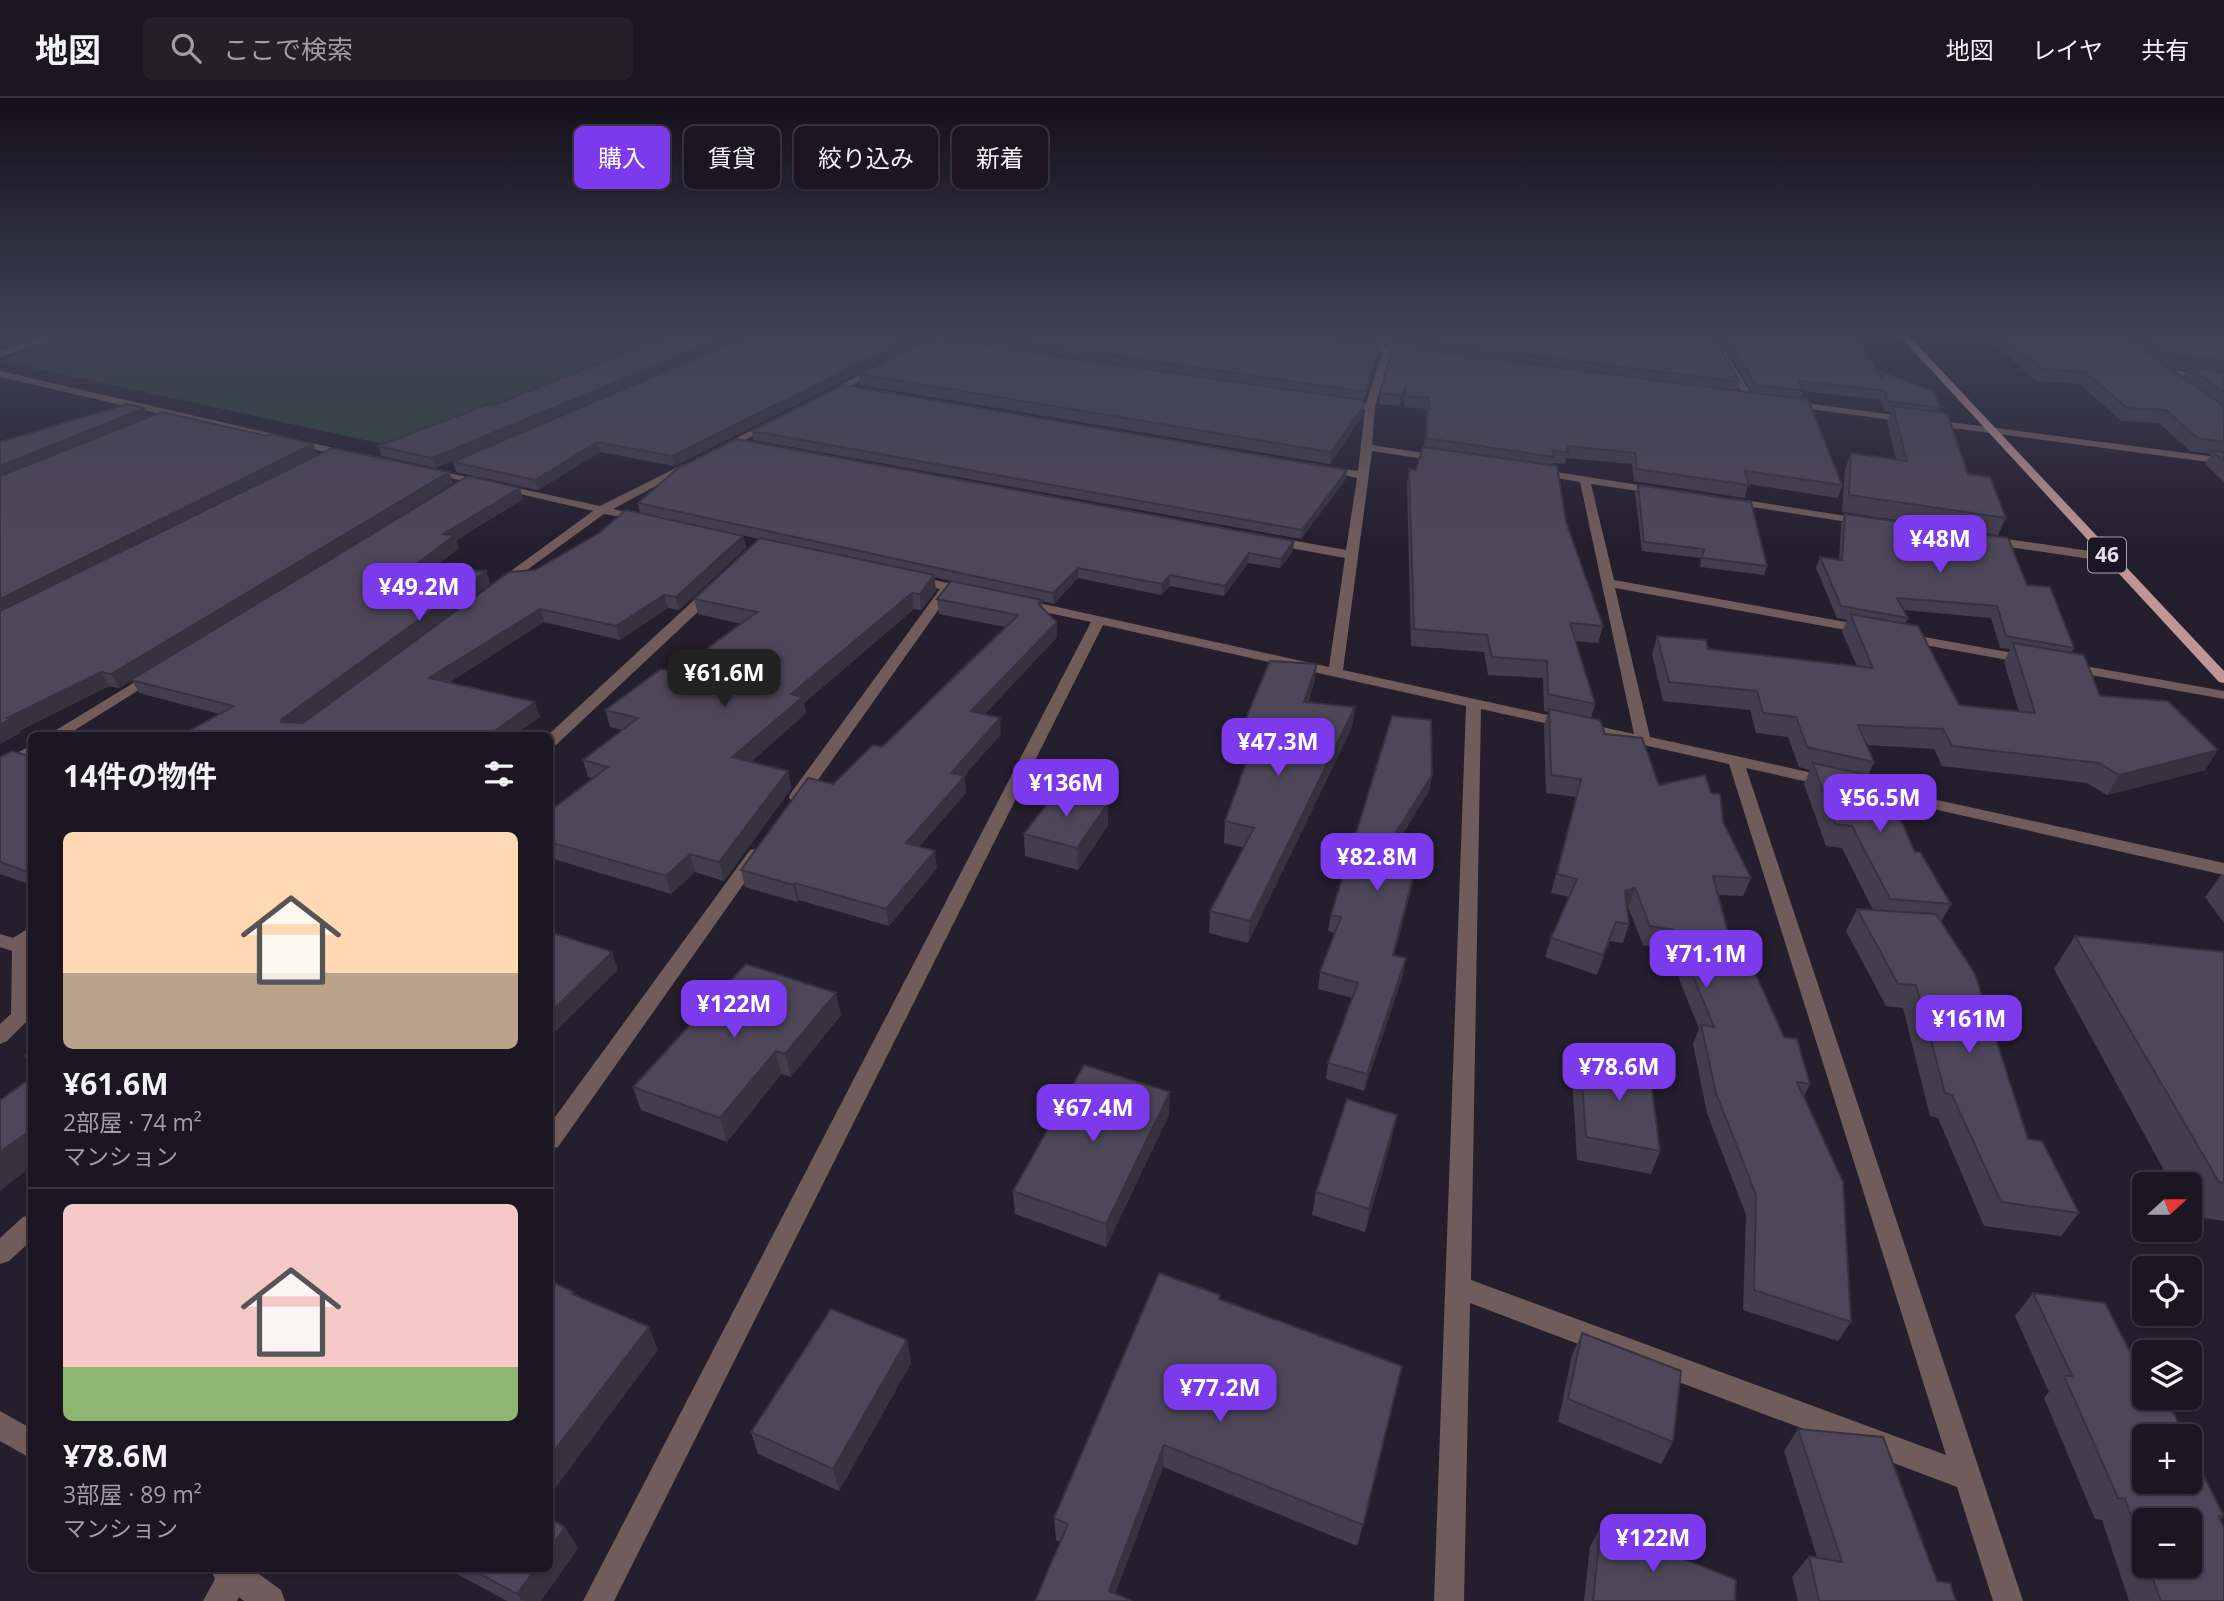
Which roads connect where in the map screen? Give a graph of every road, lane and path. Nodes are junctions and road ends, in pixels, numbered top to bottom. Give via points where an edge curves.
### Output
1 (122, 402) edge
2 (814, 402) edge
3 (1337, 402) edge
4 (1371, 402) edge
5 (1777, 402) edge
6 (1965, 402) edge
7 (808, 405) edge
8 (1370, 407) junction
9 (174, 414) junction
10 (784, 417) edge
11 (149, 424) edge
12 (1991, 430) junction
13 (736, 442) junction
14 (750, 444) edge
15 (1367, 447) junction
16 (337, 452) junction
17 (712, 454) edge
18 (362, 457) edge
19 (699, 461) edge
20 (1462, 461) edge
21 (2224, 461) edge
22 (313, 464) edge
23 (1307, 466) edge
24 (412, 468) edge
25 (1530, 471) edge
26 (1361, 475) junction
27 (1585, 480) junction
28 (1668, 492) edge
29 (1723, 500) edge
30 (602, 510) junction
31 (655, 522) edge
32 (1875, 523) edge
33 (1255, 537) edge
34 (1971, 537) edge
35 (1351, 555) junction
36 (2110, 558) junction
37 (894, 575) edge
38 (720, 583) edge
39 (1610, 583) junction
40 (948, 587) junction
41 (489, 594) edge
42 (985, 595) edge
43 (1011, 601) edge
44 (1099, 620) junction
45 (162, 670) edge
46 (1335, 673) junction
47 (2224, 679) edge
48 (2224, 695) edge
49 (1474, 703) junction
50 (61, 732) edge
51 (553, 739) edge
52 (1643, 740) junction
53 (28, 752) edge
54 (1736, 761) junction
55 (0, 769) edge
56 (788, 810) edge
57 (764, 843) edge
58 (2224, 869) edge
59 (27, 939) edge
60 (0, 940) edge
61 (0, 1036) edge
62 (553, 1137) edge
63 (28, 1228) edge
64 (0, 1254) edge
65 (1458, 1287) junction
66 (0, 1425) edge
67 (28, 1442) edge
68 (1968, 1477) junction
69 (234, 1572) edge
70 (236, 1572) edge
71 (218, 1601) edge
72 (270, 1601) edge
73 (598, 1601) edge
74 (1449, 1601) edge
75 (2008, 1601) edge

1 - 9 street
2 - 7 street
3 - 8 street
4 - 8 street
5 - 12 street
6 - 12 main road, 46
8 - 15 street
9 - 11 street
9 - 16 street
10 - 13 street
12 - 21 street
12 - 36 main road, 46
13 - 14 street
13 - 17 street
15 - 20 street
15 - 26 street
16 - 18 street
16 - 22 street
19 - 30 street
23 - 26 street
24 - 30 street via 443,471 464,485
25 - 27 street
26 - 35 street
27 - 28 street
27 - 39 street
29 - 32 street
30 - 31 street
30 - 41 street
33 - 35 street
34 - 36 street
35 - 46 street
36 - 47 main road, 46
37 - 40 street
38 - 51 street
39 - 48 street
39 - 52 street
40 - 42 street
40 - 56 street
43 - 44 street
44 - 46 street
44 - 73 street
45 - 50 street
46 - 49 street
49 - 52 street
49 - 65 street
52 - 54 street
53 - 55 street
54 - 58 street
54 - 68 street
57 - 62 street
59 - 60 street
59 - 61 street via 21,1017
63 - 64 street
65 - 68 street
65 - 74 street
66 - 67 street
68 - 75 street
69 - 71 street
70 - 72 street

